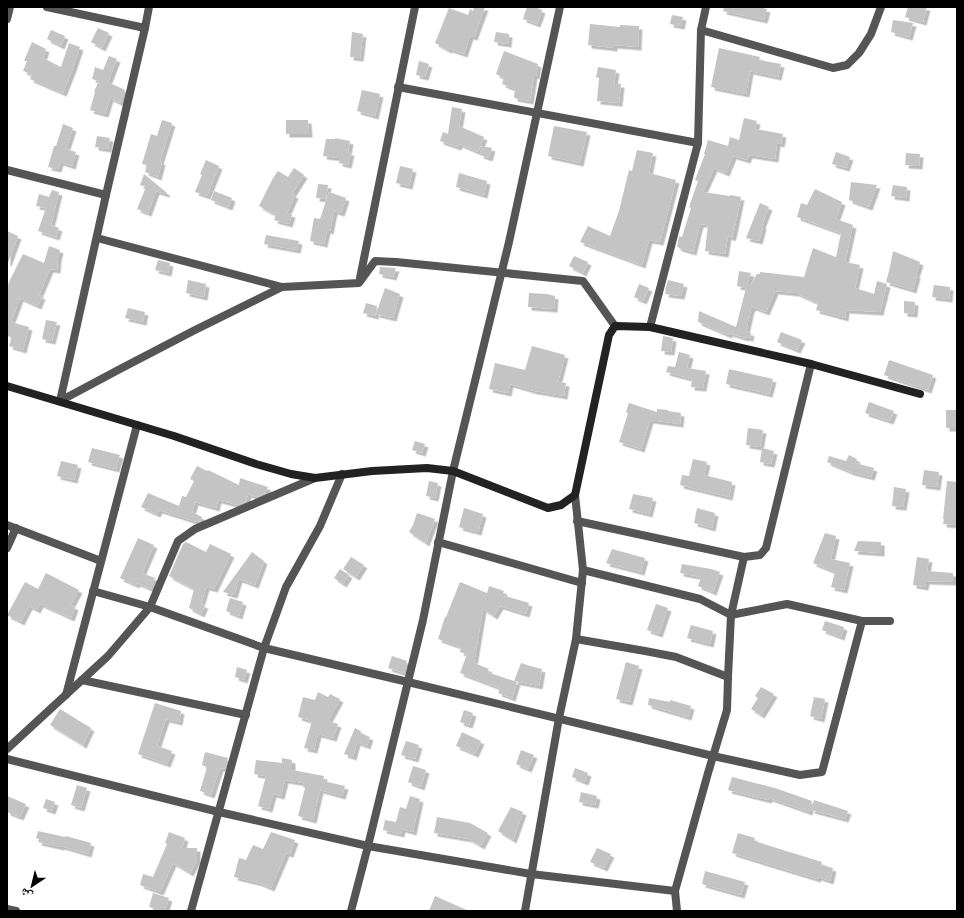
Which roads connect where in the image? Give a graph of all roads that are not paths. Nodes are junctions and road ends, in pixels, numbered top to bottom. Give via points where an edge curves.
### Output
1 (10, 7) edge
2 (47, 7) edge
3 (149, 7) edge
4 (414, 7) edge
5 (560, 7) edge
6 (706, 7) edge
7 (881, 7) edge
8 (7, 20) edge
9 (145, 28) junction
10 (701, 30) junction
11 (398, 87) junction
12 (537, 113) junction
13 (698, 143) junction
14 (7, 170) edge
15 (106, 195) junction
16 (97, 238) junction
17 (502, 272) junction
18 (359, 283) junction
19 (282, 287) junction
20 (615, 326) junction
21 (650, 327) junction
22 (812, 364) junction
23 (7, 386) edge
24 (920, 394) dead end
25 (60, 402) junction
26 (137, 425) junction
27 (453, 471) junction
28 (342, 474) junction
29 (315, 478) junction
30 (575, 495) junction
31 (578, 521) junction
32 (7, 525) edge
33 (16, 528) junction
34 (438, 542) junction
35 (7, 548) edge
36 (744, 557) junction
37 (101, 561) junction
38 (583, 570) junction
39 (582, 583) junction
40 (93, 591) junction
41 (150, 608) junction
42 (731, 615) junction
43 (862, 621) junction
44 (890, 621) dead end
45 (576, 639) junction
46 (264, 648) junction
47 (728, 677) junction
48 (82, 680) junction
49 (408, 682) junction
50 (66, 695) junction
51 (246, 715) junction
52 (559, 718) junction
53 (7, 749) edge
54 (713, 756) junction
55 (7, 759) edge
56 (219, 812) junction
57 (368, 846) junction
58 (531, 874) junction
59 (675, 891) junction
60 (7, 909) edge
61 (16, 911) edge
62 (191, 911) edge
63 (351, 911) edge
64 (525, 911) edge
65 (677, 911) edge

1 - 8 street
2 - 9 street
3 - 9 street
4 - 11 street
5 - 12 street
6 - 10 street
7 - 10 street via 871,34 859,53 847,65 833,68
9 - 15 street
10 - 13 street
11 - 12 street
11 - 18 street
12 - 13 street
12 - 17 street
13 - 21 street
14 - 15 street
15 - 16 street
16 - 19 street
16 - 25 street
17 - 18 street via 374,261
17 - 20 street via 583,281
17 - 27 street
18 - 19 street
19 - 25 street
20 - 21 street
20 - 30 street via 609,334
21 - 22 street
22 - 24 street
22 - 36 street via 766,548 760,555
23 - 25 street
25 - 26 street
26 - 29 street via 256,464
26 - 37 street
27 - 28 street via 427,468
27 - 30 street via 548,508 561,505
27 - 34 street
28 - 29 street
28 - 46 street via 320,526 286,587
29 - 41 street via 195,529 178,542
30 - 31 street
31 - 36 street
31 - 38 street
32 - 33 street
33 - 35 street
33 - 37 street
34 - 39 street
34 - 49 street
36 - 42 street
37 - 40 street
38 - 39 street
38 - 42 street via 700,599
39 - 45 street
40 - 41 street
40 - 50 street
41 - 46 street
41 - 48 street via 108,656
42 - 43 street via 787,604
42 - 47 street
43 - 44 street
43 - 54 street via 822,772 800,775
45 - 47 street via 676,657
45 - 52 street
46 - 49 street
46 - 51 street
47 - 54 street via 727,710
48 - 50 street
48 - 51 street
49 - 52 street
49 - 57 street
50 - 53 street
51 - 56 street
52 - 54 street
52 - 58 street
54 - 59 street
55 - 56 street
56 - 57 street
56 - 62 street
57 - 58 street
57 - 63 street
58 - 59 street
58 - 64 street
59 - 65 street
60 - 61 street

